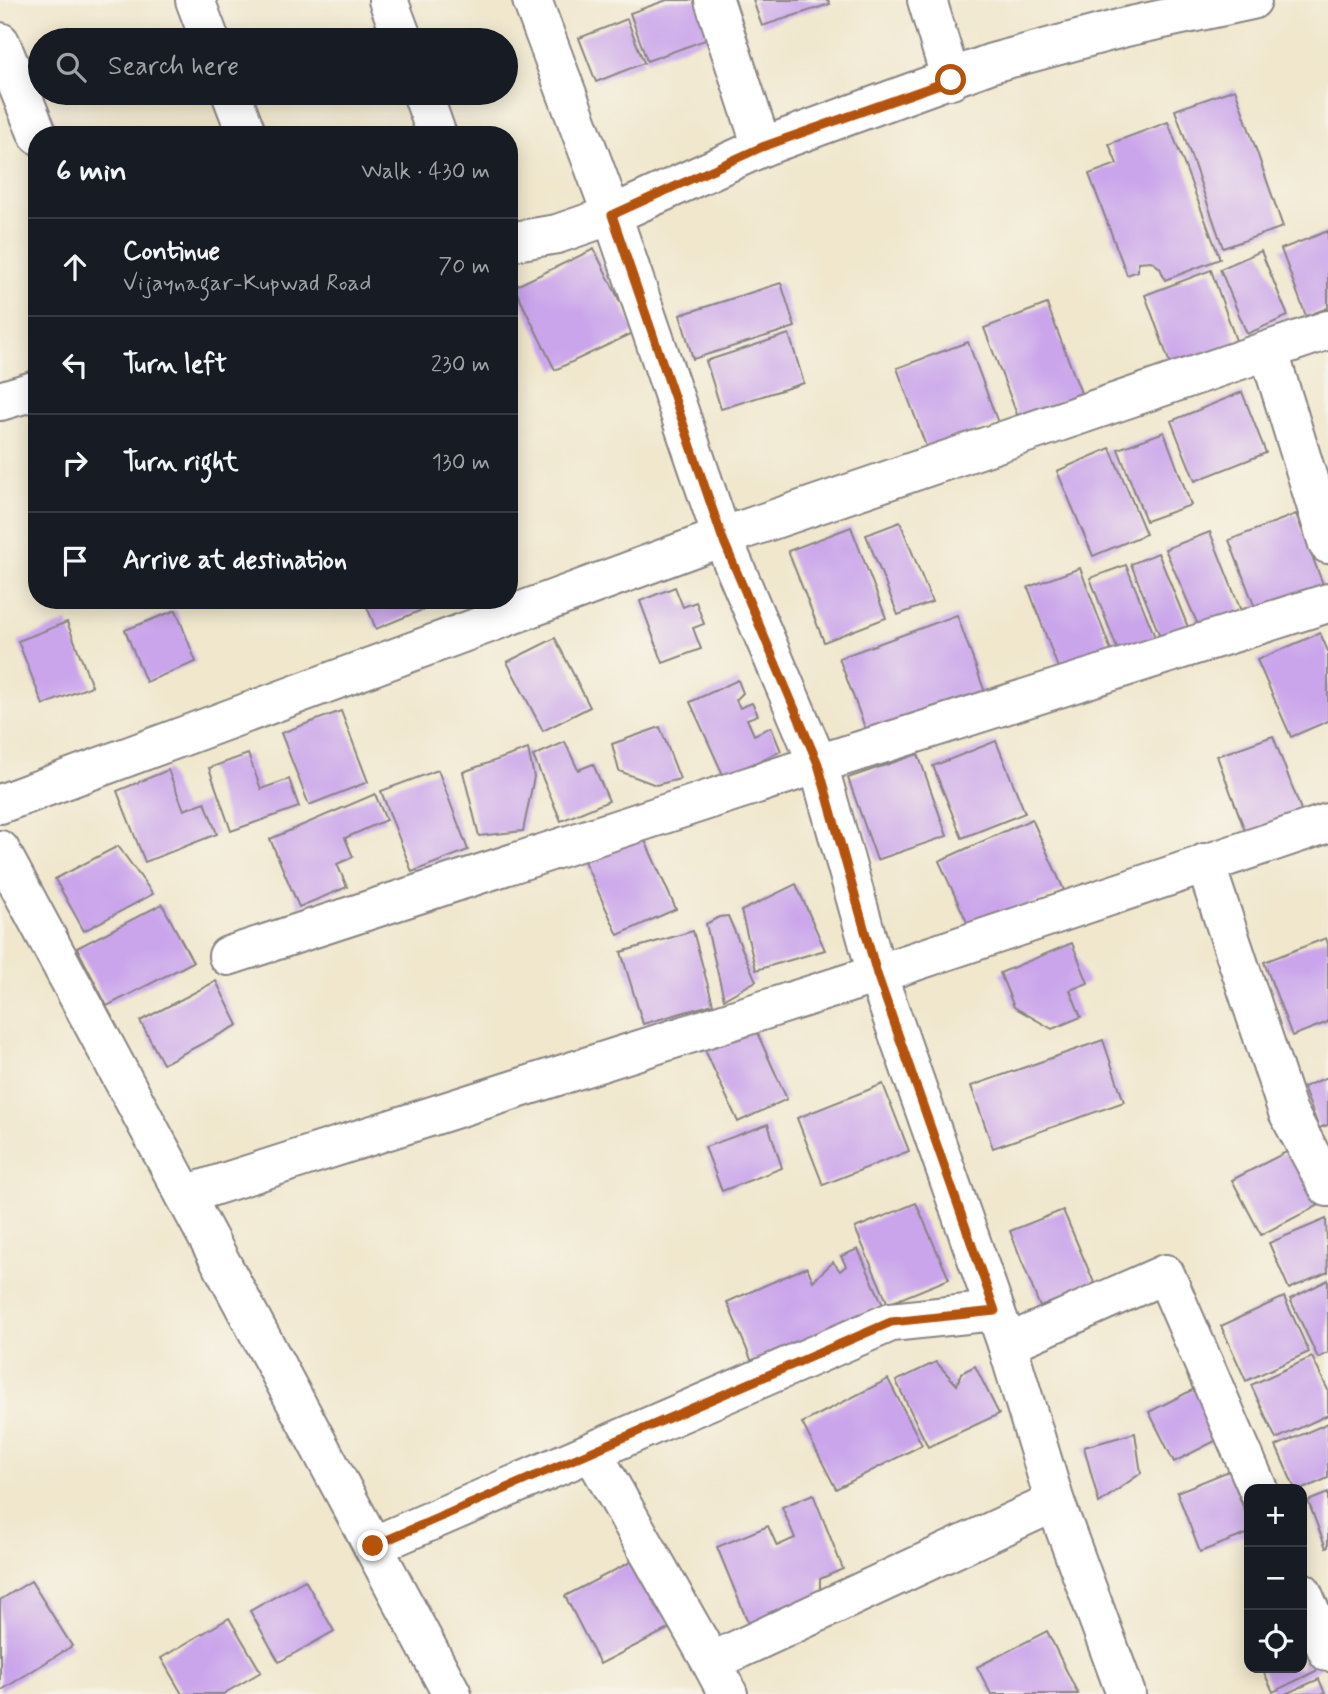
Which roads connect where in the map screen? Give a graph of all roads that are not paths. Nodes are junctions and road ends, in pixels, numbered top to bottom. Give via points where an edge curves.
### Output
1 (195, 0) edge
2 (388, 0) edge
3 (533, 0) edge
4 (714, 0) edge
5 (928, 0) edge
6 (1252, 0) edge
7 (1122, 13) edge
8 (206, 28) edge
9 (398, 28) edge
10 (0, 41) edge
11 (951, 80) junction
12 (236, 105) edge
13 (426, 105) edge
14 (34, 126) edge
15 (244, 126) edge
16 (434, 126) edge
17 (762, 147) junction
18 (612, 215) junction
19 (518, 240) edge
20 (1328, 330) edge
21 (1269, 352) junction
22 (28, 393) edge
23 (0, 401) edge
24 (722, 537) junction
25 (1328, 544) edge
26 (1328, 604) edge
27 (818, 764) junction
28 (0, 804) edge
29 (1328, 823) edge
30 (0, 850) edge
31 (1205, 863) junction
32 (228, 956) dead end
33 (877, 974) junction
34 (1328, 1187) edge
35 (185, 1195) junction
36 (1001, 1328) junction
37 (592, 1452) junction
38 (1256, 1484) edge
39 (1055, 1502) junction
40 (373, 1546) junction
41 (1307, 1603) edge
42 (1328, 1652) edge
43 (720, 1678) edge
44 (452, 1694) edge
45 (1126, 1694) edge

1 - 8 street
2 - 9 street
3 - 18 street
4 - 17 street
5 - 11 street
6 - 7 street
7 - 11 street
10 - 14 street
11 - 17 street
12 - 15 street
13 - 16 street
17 - 18 street
18 - 19 street via 557,234
18 - 24 street
20 - 21 street
21 - 24 street
21 - 25 street
22 - 23 street
24 - 27 street
24 - 28 street
26 - 27 street
27 - 32 street
27 - 33 street
29 - 31 street
30 - 35 street
31 - 33 street
31 - 34 street via 1288,1112
33 - 35 street
33 - 36 street
35 - 40 street
36 - 37 street via 891,1322
36 - 38 street via 1165,1274
36 - 39 street
37 - 40 street
37 - 43 street
39 - 43 street
39 - 45 street
40 - 44 street
41 - 42 street

